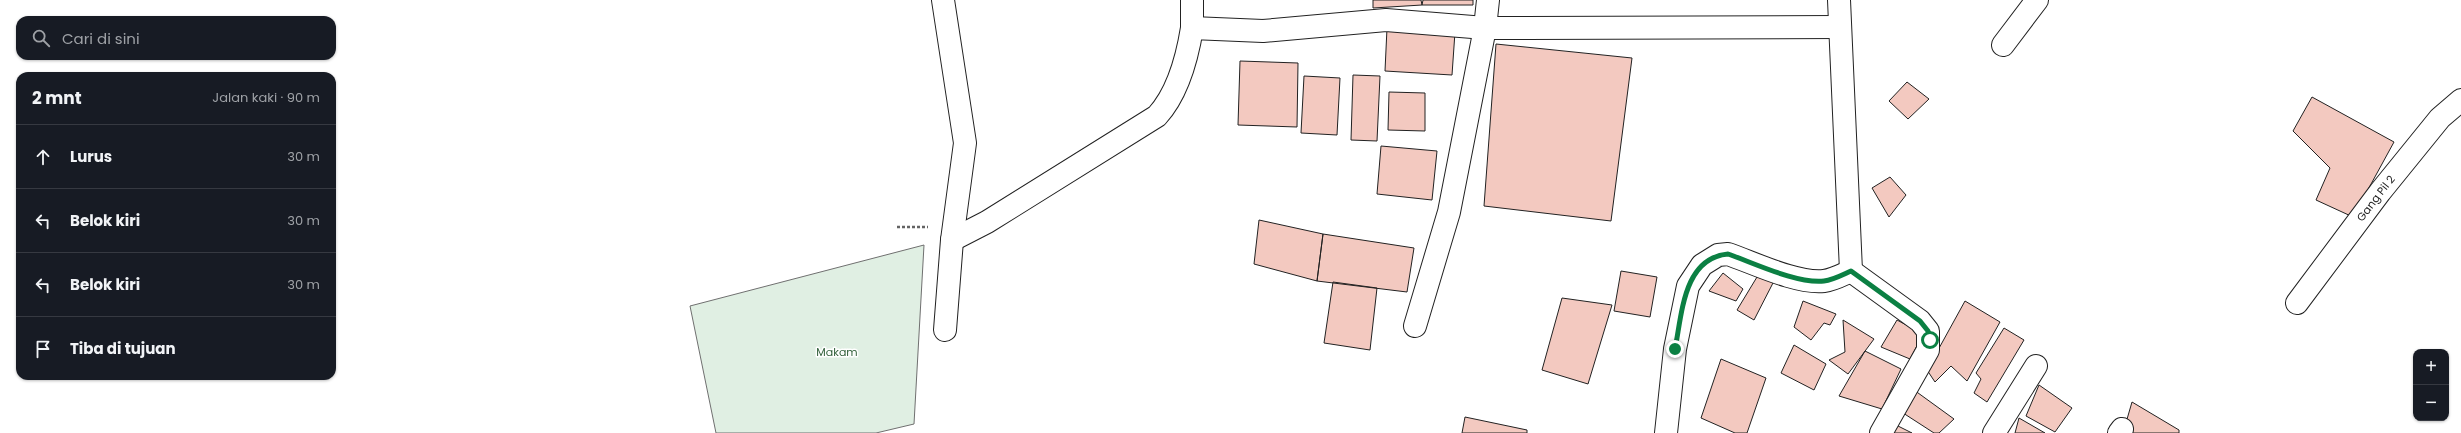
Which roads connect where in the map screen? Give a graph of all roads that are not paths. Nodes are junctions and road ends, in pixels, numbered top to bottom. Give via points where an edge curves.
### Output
1 (943, 0) edge
2 (1192, 0) edge
3 (1488, 0) edge
4 (1839, 0) edge
5 (2037, 0) edge
6 (1839, 27) junction
7 (1192, 28) junction
8 (1485, 28) junction
9 (2004, 45) dead end
10 (2461, 100) edge
11 (952, 240) junction
12 (1851, 271) junction
13 (2298, 303) dead end
14 (1415, 326) dead end
15 (945, 330) dead end
16 (2036, 366) dead end
17 (1666, 433) edge
18 (1881, 433) edge
19 (1994, 433) edge

1 - 11 street via 965,143
2 - 7 street
3 - 8 street
4 - 6 street
5 - 9 street
6 - 8 street
6 - 12 street
7 - 8 street via 1263,31 1386,20
7 - 11 street via 1186,59 1172,95 1157,116 987,222
8 - 14 street via 1449,212
10 - 13 street, Gang Pil 2 via 2440,118 2380,192
11 - 15 street
12 - 17 street via 1823,281 1796,278 1728,254 1718,255 1702,264 1688,286 1675,349
12 - 18 street via 1920,321 1928,331 1930,340 1928,350
16 - 19 street

